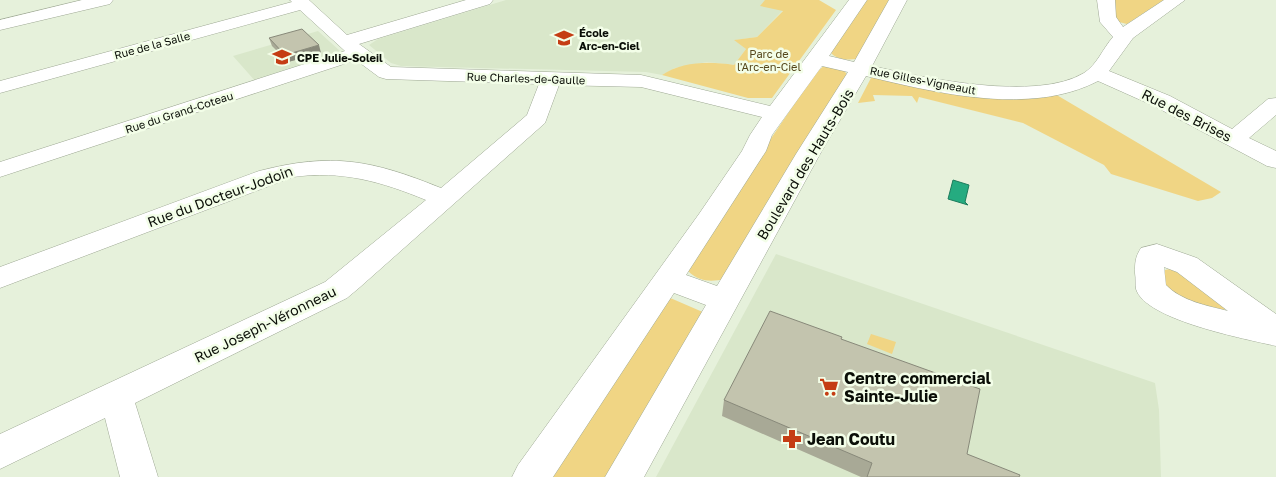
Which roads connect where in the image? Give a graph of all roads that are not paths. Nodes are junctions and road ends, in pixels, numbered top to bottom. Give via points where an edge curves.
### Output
1 (104, 0) edge
2 (858, 0) edge
3 (898, 0) edge
4 (1106, 0) edge
5 (1176, 0) edge
6 (477, 1) edge
7 (301, 2) edge
8 (0, 25) edge
9 (1125, 35) junction
10 (351, 47) junction
11 (817, 59) junction
12 (861, 68) junction
13 (1096, 73) junction
14 (551, 79) junction
15 (0, 87) edge
16 (1276, 104) edge
17 (776, 114) junction
18 (1232, 137) junction
19 (1276, 161) edge
20 (0, 170) edge
21 (444, 198) junction
22 (0, 278) edge
23 (667, 279) junction
24 (724, 300) junction
25 (1276, 330) edge
26 (1276, 334) edge
27 (116, 396) junction
28 (0, 452) edge
29 (138, 477) edge
30 (531, 477) edge
31 (624, 477) edge

1 - 8 street
2 - 11 street
3 - 12 street, Boulevard des Hauts-Bois
4 - 9 street via 1109,26
5 - 9 street, Rue Gilles-Vigneault
6 - 10 street, Rue du Grand-Coteau
7 - 10 street, Rue Charles-de-Gaulle
7 - 15 street, Rue de la Salle
9 - 13 street, Rue Gilles-Vigneault
10 - 14 street, Rue Charles-de-Gaulle via 381,71 392,74
10 - 20 street, Rue du Grand-Coteau
11 - 12 street, Rue Gilles-Vigneault
11 - 17 street
12 - 13 street, Rue Gilles-Vigneault via 946,86 1006,92 1068,86
12 - 24 street, Boulevard des Hauts-Bois
13 - 18 street, Rue des Brises via 1157,98
14 - 17 street, Rue Charles-de-Gaulle via 647,82
14 - 21 street, Rue Joseph-Véronneau via 537,118
16 - 18 street
17 - 23 street
18 - 19 street, Rue des Brises
21 - 22 street, Rue du Docteur-Jodoin via 366,169 295,168
21 - 27 street, Rue Joseph-Véronneau via 336,290
23 - 24 street
23 - 30 street
24 - 31 street, Boulevard des Hauts-Bois
25 - 26 street via 1187,265 1157,254 1149,258 1150,288 1164,301 1187,311
27 - 28 street, Rue Joseph-Véronneau
27 - 29 street

